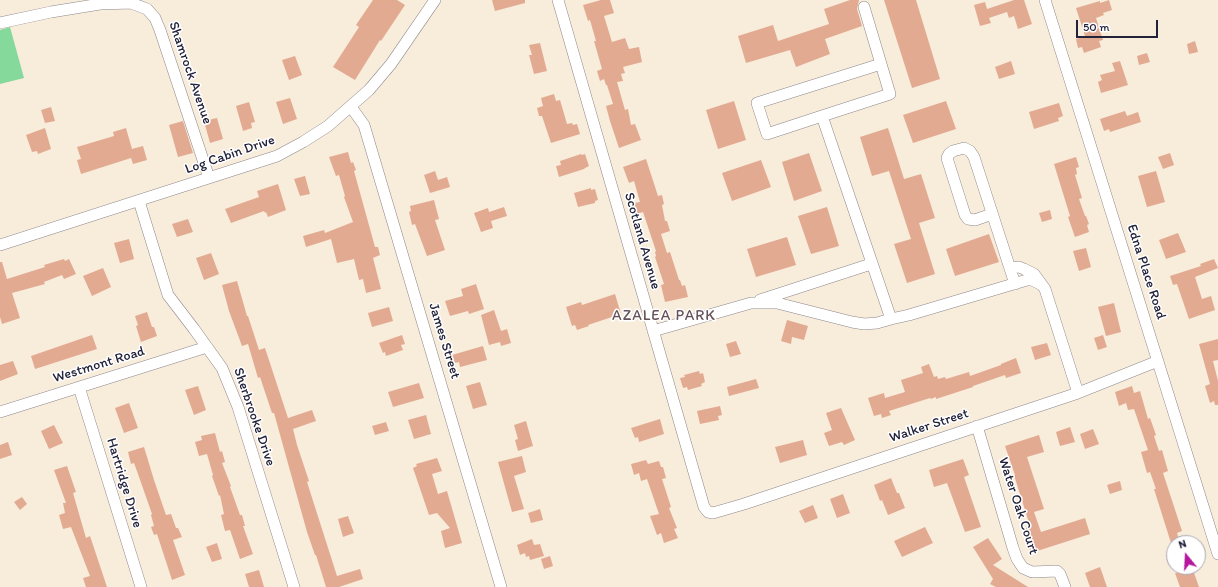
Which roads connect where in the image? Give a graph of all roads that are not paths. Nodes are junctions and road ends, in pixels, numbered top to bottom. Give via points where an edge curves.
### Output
1 (436, 0) edge
2 (558, 0) edge
3 (1045, 0) edge
4 (864, 7) dead end
5 (0, 23) edge
6 (881, 64) junction
7 (351, 107) junction
8 (822, 116) junction
9 (209, 178) junction
10 (139, 201) junction
11 (992, 214) junction
12 (0, 245) edge
13 (871, 264) junction
14 (1010, 268) junction
15 (1015, 284) junction
16 (1042, 285) junction
17 (751, 302) junction
18 (891, 318) junction
19 (653, 331) junction
20 (207, 347) junction
21 (1158, 361) junction
22 (79, 387) junction
23 (1078, 393) junction
24 (0, 412) edge
25 (977, 426) junction
26 (708, 512) joint
27 (1218, 554) edge
28 (141, 587) edge
29 (294, 587) edge
30 (501, 587) edge
31 (1065, 587) edge

1 - 7 street, Log Cabin Drive via 391,64 370,90
2 - 19 street, Scotland Avenue
3 - 21 street, Edna Place Road
4 - 6 street
5 - 9 street, Shamrock Avenue via 51,12 121,2 147,9 160,30
6 - 8 street via 890,94
6 - 8 street via 757,103 767,134
7 - 9 street, Log Cabin Drive via 328,126 278,156
7 - 30 street, James Street via 364,125
8 - 13 street
9 - 10 street, Log Cabin Drive
10 - 12 street, Log Cabin Drive
10 - 20 street, Sherbrooke Drive via 168,295
11 - 11 street via 974,157 964,148 953,151 947,158 965,215 968,219 975,220
11 - 14 street
13 - 17 street
13 - 18 street
14 - 15 street
14 - 16 street via 1019,267 1034,274
15 - 16 street via 1032,280
15 - 18 street
16 - 23 street
17 - 18 street via 777,304 864,324
17 - 19 street
19 - 26 street, Scotland Avenue via 704,507
20 - 22 street, Westmont Road
20 - 29 street, Sherbrooke Drive via 222,368 238,407
21 - 23 street, Walker Street
21 - 27 street, Edna Place Road
22 - 24 street, Westmont Road
22 - 28 street, Hartridge Drive
23 - 25 street, Walker Street
25 - 26 street, Walker Street via 744,504 713,513
25 - 31 street, Water Oak Court via 1017,559 1023,568 1032,572 1057,571

